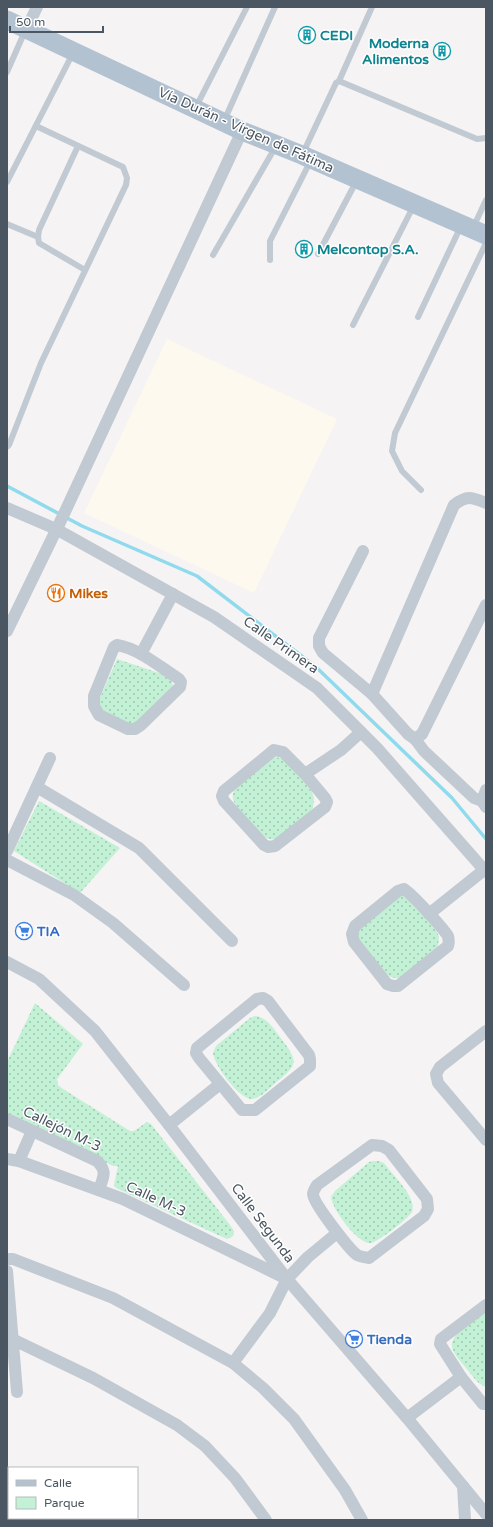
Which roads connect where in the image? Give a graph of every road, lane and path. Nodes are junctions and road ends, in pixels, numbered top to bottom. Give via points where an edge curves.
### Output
1 (37, 7) edge
2 (247, 7) edge
3 (275, 7) edge
4 (372, 7) edge
5 (7, 20) edge
6 (26, 30) junction
7 (73, 52) junction
8 (7, 72) edge
9 (339, 81) junction
10 (195, 109) junction
11 (224, 122) junction
12 (36, 126) junction
13 (242, 131) junction
14 (486, 138) edge
15 (276, 144) junction
16 (78, 146) junction
17 (307, 157) junction
18 (358, 179) junction
19 (7, 182) edge
20 (486, 200) edge
21 (415, 204) junction
22 (7, 224) edge
23 (474, 230) edge
24 (38, 237) junction
25 (486, 242) edge
26 (318, 254) dead end
27 (213, 255) dead end
28 (270, 260) dead end
29 (85, 270) junction
30 (418, 317) dead end
31 (354, 325) dead end
32 (7, 447) edge
33 (421, 490) dead end
34 (486, 503) edge
35 (7, 508) edge
36 (56, 529) junction
37 (363, 551) dead end
38 (173, 594) junction
39 (486, 605) edge
40 (7, 631) edge
41 (141, 654) junction
42 (372, 694) junction
43 (361, 732) junction
44 (416, 738) junction
45 (50, 758) dead end
46 (305, 774) junction
47 (37, 787) junction
48 (485, 799) edge
49 (7, 851) edge
50 (7, 860) edge
51 (485, 871) edge
52 (429, 914) junction
53 (232, 941) dead end
54 (7, 962) edge
55 (184, 985) dead end
56 (486, 1031) edge
57 (220, 1084) junction
58 (7, 1120) edge
59 (169, 1125) junction
60 (32, 1131) junction
61 (486, 1140) edge
62 (7, 1159) edge
63 (19, 1161) junction
64 (99, 1190) junction
65 (337, 1233) junction
66 (8, 1262) edge
67 (287, 1280) junction
68 (486, 1305) edge
69 (14, 1340) junction
70 (233, 1363) junction
71 (461, 1377) junction
72 (17, 1392) dead end
73 (486, 1404) edge
74 (407, 1418) junction
75 (463, 1486) junction
76 (486, 1514) edge
77 (266, 1520) edge
78 (362, 1520) edge
79 (465, 1520) edge

1 - 6 street
2 - 10 lane
3 - 11 lane
4 - 9 lane
5 - 6 main road, Vía Durán - Vírgen de Fátima
6 - 7 main road, Vía Durán - Vírgen de Fátima
6 - 8 lane
7 - 10 main road, Vía Durán - Vírgen de Fátima
7 - 12 lane
9 - 14 lane via 476,139
9 - 17 lane
10 - 11 main road, Vía Durán - Vírgen de Fátima
11 - 13 main road, Vía Durán - Vírgen de Fátima
12 - 16 lane
12 - 19 lane
13 - 15 main road, Vía Durán - Vírgen de Fátima
13 - 36 street
15 - 17 main road, Vía Durán - Vírgen de Fátima
15 - 27 lane
16 - 24 lane
16 - 29 lane via 123,167 127,178
17 - 18 main road, Vía Durán - Vírgen de Fátima
17 - 28 lane via 270,241
18 - 21 main road, Vía Durán - Vírgen de Fátima
18 - 26 lane
20 - 23 lane
21 - 23 main road, Vía Durán - Vírgen de Fátima
21 - 31 lane
22 - 24 lane
23 - 30 lane
24 - 29 lane via 39,243
25 - 33 lane via 395,434 392,451 402,471
29 - 32 lane via 41,362
34 - 42 street via 475,498 463,498 454,505
35 - 36 street, Calle Primera
36 - 38 street, Calle Primera
36 - 40 street
37 - 42 street via 319,638 318,646
38 - 41 street
38 - 43 street, Calle Primera via 214,617 317,688
39 - 44 street via 422,734
41 - 41 street via 181,682 180,687 141,725 135,729 128,729 99,715 94,706 94,696 114,647 124,646
42 - 44 street via 408,734
43 - 46 street via 341,750
43 - 51 street, Calle Primera
44 - 48 street via 424,751 474,798
45 - 47 street
46 - 46 street via 325,798 325,807 275,846 264,846 222,796 224,791 274,750 283,752
47 - 49 street
47 - 53 street via 139,848
50 - 55 street via 74,895 113,923
51 - 52 street
52 - 52 street via 448,936 448,946 398,986 387,984 354,942 352,934 355,926 398,891 404,889
54 - 59 street, Calle Segunda via 39,979 95,1031
56 - 61 street via 440,1067 436,1074 438,1083
57 - 57 street via 242,1110 255,1110 310,1066 308,1055 268,1001 263,998 257,999 197,1048 199,1058
57 - 59 street
58 - 60 street, Callejón M-3
59 - 67 street, Calle Segunda
60 - 63 street
60 - 64 street, Callejón M-3 via 103,1166
62 - 63 street, Calle M-3
63 - 64 street, Calle M-3
64 - 67 street, Calle M-3 via 123,1199
65 - 65 street via 355,1254 369,1258 424,1216 428,1209 428,1199 389,1150 382,1146 372,1145 317,1185 313,1194 315,1200
65 - 67 street via 308,1257
66 - 69 street
66 - 70 street via 13,1259 113,1298
67 - 70 street via 270,1313
67 - 74 street, Calle Segunda
68 - 71 street via 441,1339 442,1350
69 - 72 street
69 - 77 street via 93,1378 177,1425 205,1446 235,1478
70 - 78 street via 294,1419
71 - 73 street
71 - 74 street
74 - 75 street, Calle Segunda
75 - 76 street, Calle Segunda
75 - 79 street

